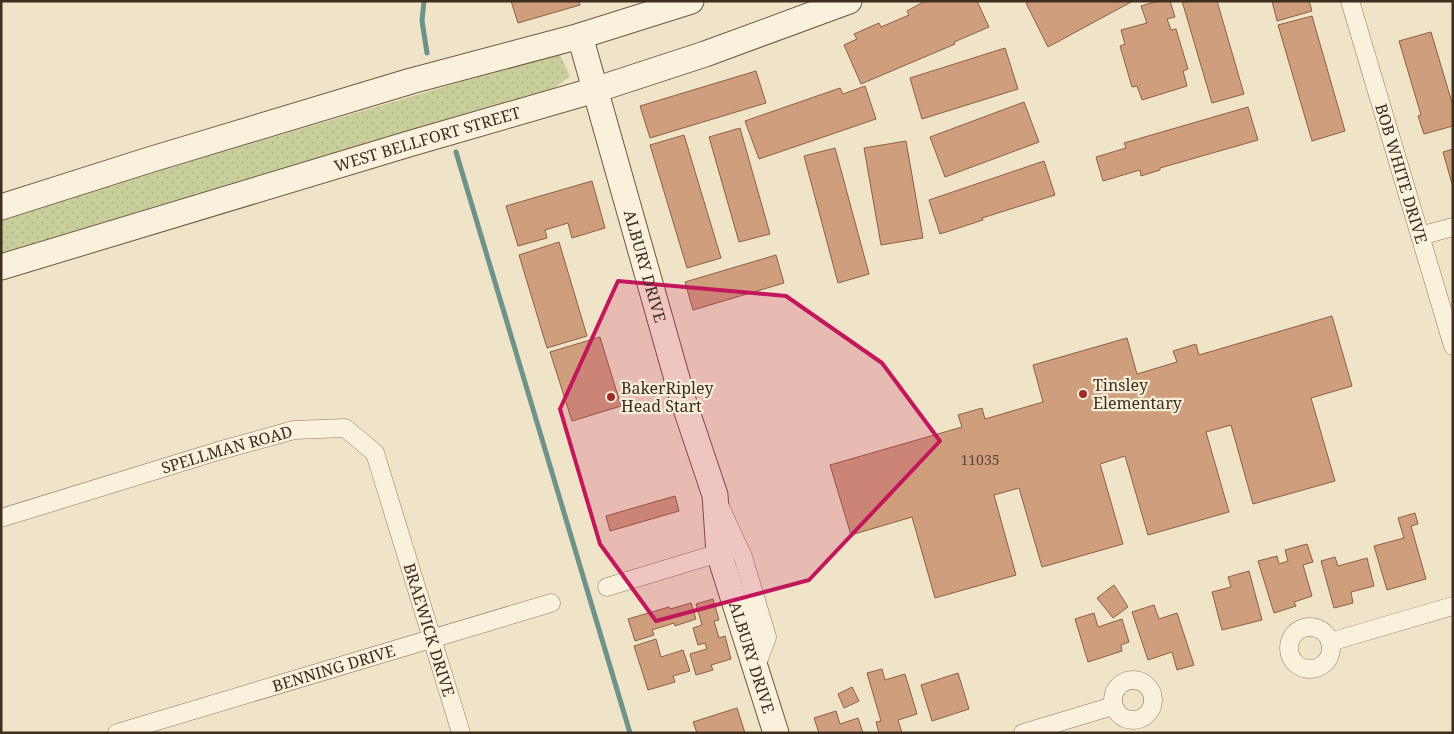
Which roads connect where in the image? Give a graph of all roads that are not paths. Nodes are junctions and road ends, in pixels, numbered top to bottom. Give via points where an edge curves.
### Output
1 (691, 1) edge
2 (1350, 1) edge
3 (835, 4) edge
4 (580, 36) junction
5 (595, 90) junction
6 (1, 207) edge
7 (1453, 227) edge
8 (1420, 236) junction
9 (1, 266) edge
10 (1453, 346) edge
11 (715, 495) junction
12 (1, 518) edge
13 (398, 526) joint
14 (719, 553) junction
15 (607, 586) dead end
16 (550, 603) dead end
17 (1453, 606) edge
18 (433, 638) junction
19 (1330, 642) dead end
20 (756, 669) junction
21 (1114, 706) dead end
22 (117, 733) edge
23 (461, 733) edge
24 (776, 733) edge
25 (1023, 733) edge

1 - 4 main road
2 - 8 street, BOB WHITE DRIVE
3 - 5 main road, WEST BELLFORT STREET via 705,54
4 - 5 main road, ALBURY DRIVE
4 - 6 main road via 411,81
5 - 9 main road, WEST BELLFORT STREET
5 - 11 main road, ALBURY DRIVE via 683,400
7 - 8 street
8 - 10 street, BOB WHITE DRIVE
11 - 14 main road, ALBURY DRIVE
11 - 20 street, ALBURY DRIVE via 743,556 767,636
12 - 13 street, SPELLMAN ROAD via 294,430 345,428 375,453
13 - 18 street, BRAEWICK DRIVE
14 - 15 street
14 - 20 main road, ALBURY DRIVE
16 - 18 street, BENNING DRIVE
17 - 19 street
18 - 22 street, BENNING DRIVE
18 - 23 street, BRAEWICK DRIVE
20 - 24 main road, ALBURY DRIVE
21 - 25 street

